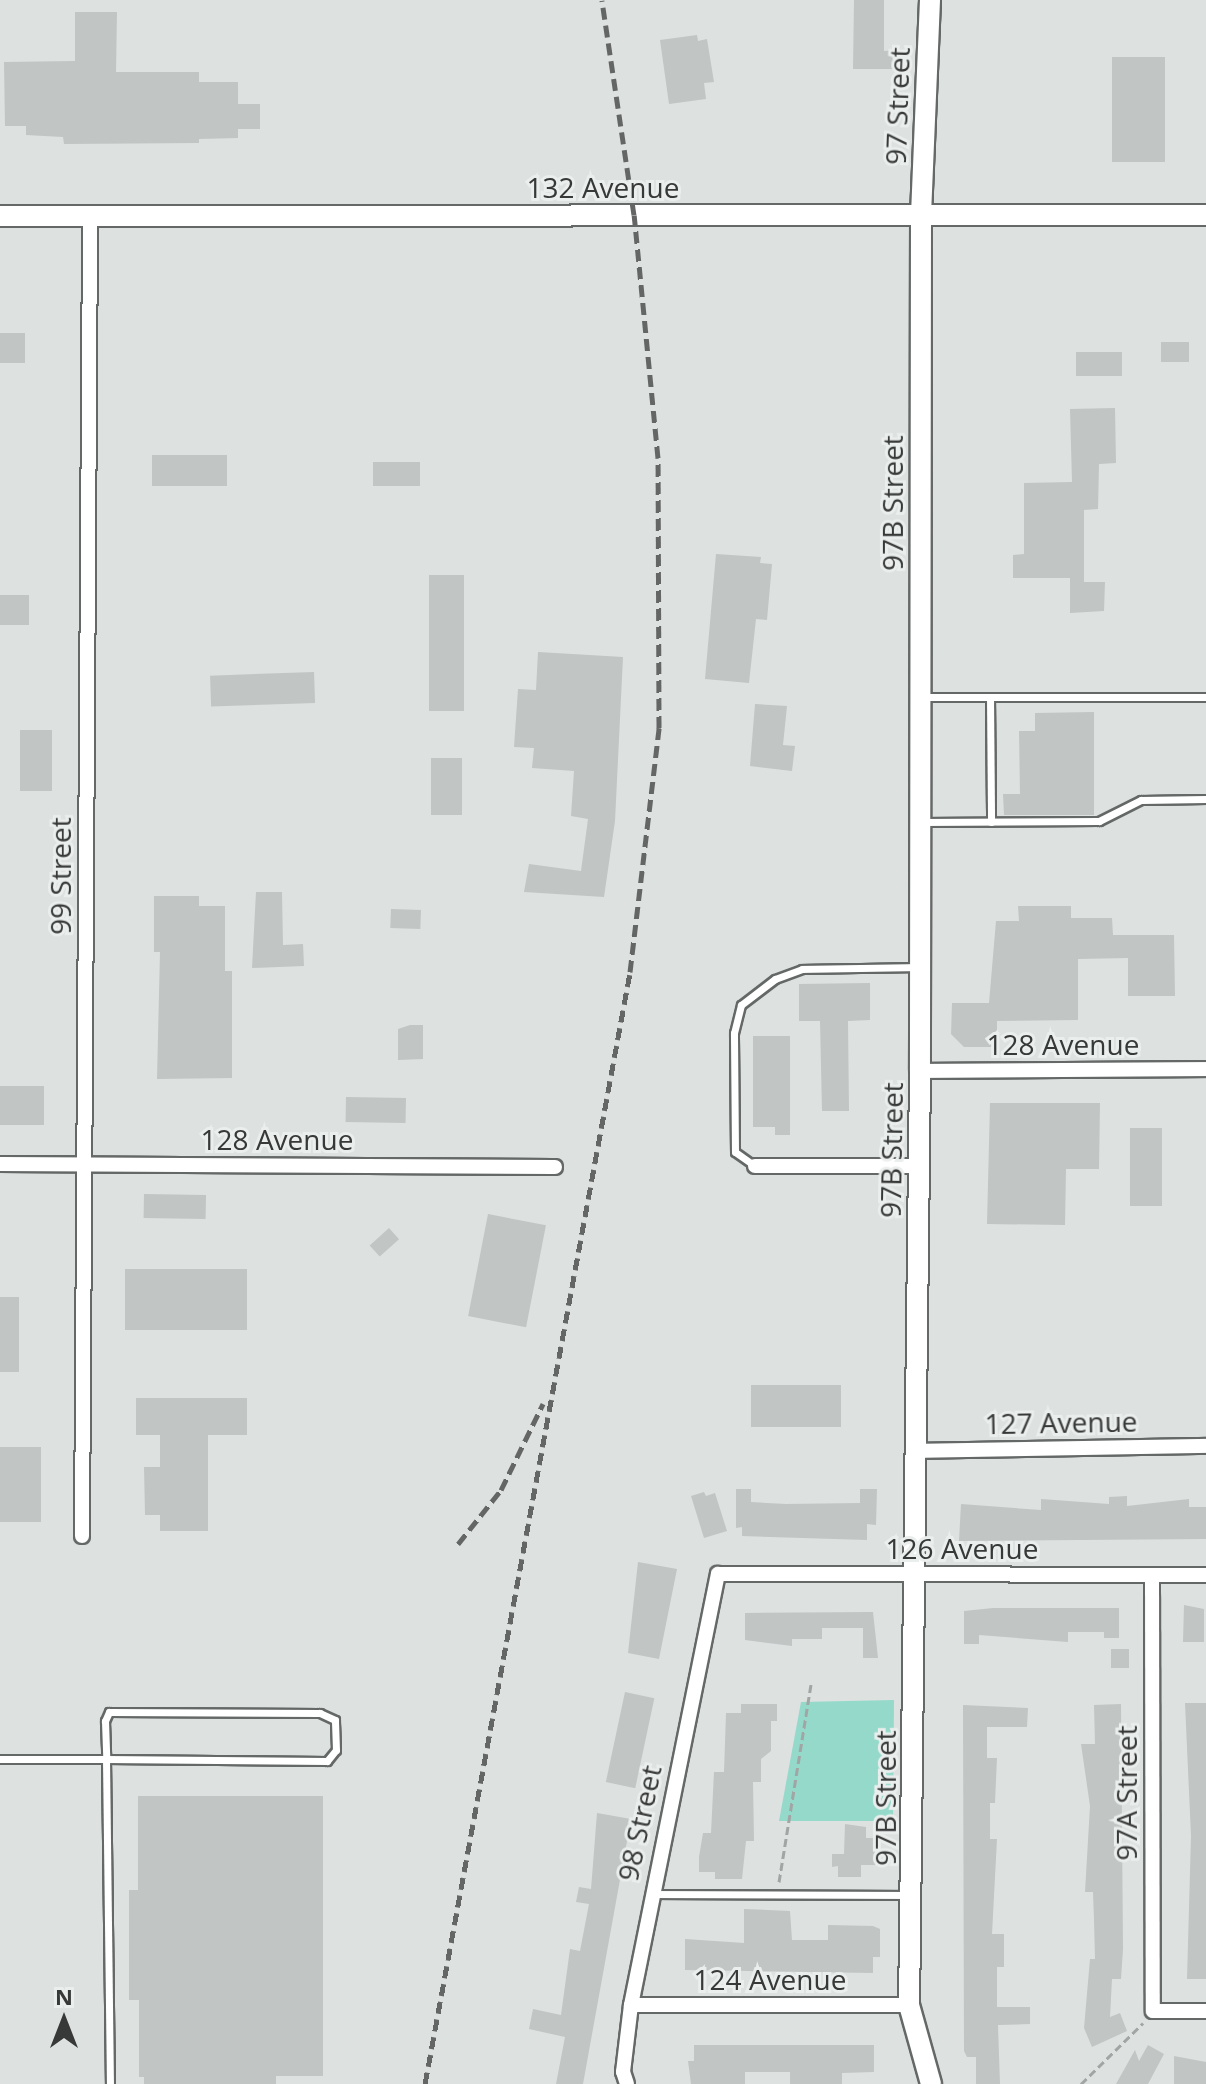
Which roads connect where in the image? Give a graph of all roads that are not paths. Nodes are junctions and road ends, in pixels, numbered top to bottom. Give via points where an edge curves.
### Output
1 (930, 0) edge
2 (921, 214) junction
3 (1206, 215) edge
4 (0, 216) edge
5 (90, 216) junction
6 (920, 697) junction
7 (990, 697) junction
8 (1206, 697) edge
9 (1206, 799) edge
10 (920, 822) junction
11 (991, 822) junction
12 (920, 967) junction
13 (1206, 1069) edge
14 (920, 1071) junction
15 (0, 1164) edge
16 (85, 1164) junction
17 (755, 1166) joint
18 (918, 1166) junction
19 (555, 1167) dead end
20 (1206, 1446) edge
21 (917, 1451) junction
22 (82, 1536) dead end
23 (718, 1574) joint
24 (916, 1574) junction
25 (1152, 1575) junction
26 (1206, 1575) edge
27 (0, 1759) edge
28 (106, 1759) junction
29 (651, 1894) junction
30 (912, 1895) junction
31 (631, 2005) junction
32 (909, 2005) junction
33 (1206, 2011) edge
34 (110, 2084) edge
35 (627, 2084) edge
36 (931, 2084) edge

1 - 2 street, 97 Street
2 - 3 street, 132 Avenue
2 - 5 street, 132 Avenue
2 - 6 street, 97B Street
4 - 5 street, 132 Avenue
5 - 16 street, 99 Street
6 - 7 lane
6 - 10 street, 97B Street
7 - 8 lane
7 - 11 lane
9 - 11 lane via 1141,800 1099,821
10 - 11 lane
10 - 12 street, 97B Street
12 - 14 street, 97B Street
12 - 17 lane via 802,969 775,979 741,1005 734,1033 735,1152
13 - 14 street, 128 Avenue
14 - 18 street, 97B Street
15 - 16 street, 128 Avenue
16 - 19 street, 128 Avenue
16 - 22 street, 99 Street
17 - 18 street
18 - 21 street, 97B Street
20 - 21 street, 127 Avenue
21 - 24 street, 97B Street
23 - 24 street, 126 Avenue
23 - 29 street, 98 Street
24 - 25 street, 126 Avenue
24 - 30 street, 97B Street
25 - 26 street, 126 Avenue
25 - 33 street, 97A Street via 1153,2011
27 - 28 lane
28 - 28 lane via 327,1761 336,1750 335,1720 320,1713 117,1709 105,1721
28 - 34 lane
29 - 30 lane
29 - 31 street, 98 Street
30 - 32 street, 97B Street
31 - 32 street, 124 Avenue
31 - 35 street, 98 Street via 623,2072
32 - 36 street, 97B Street

